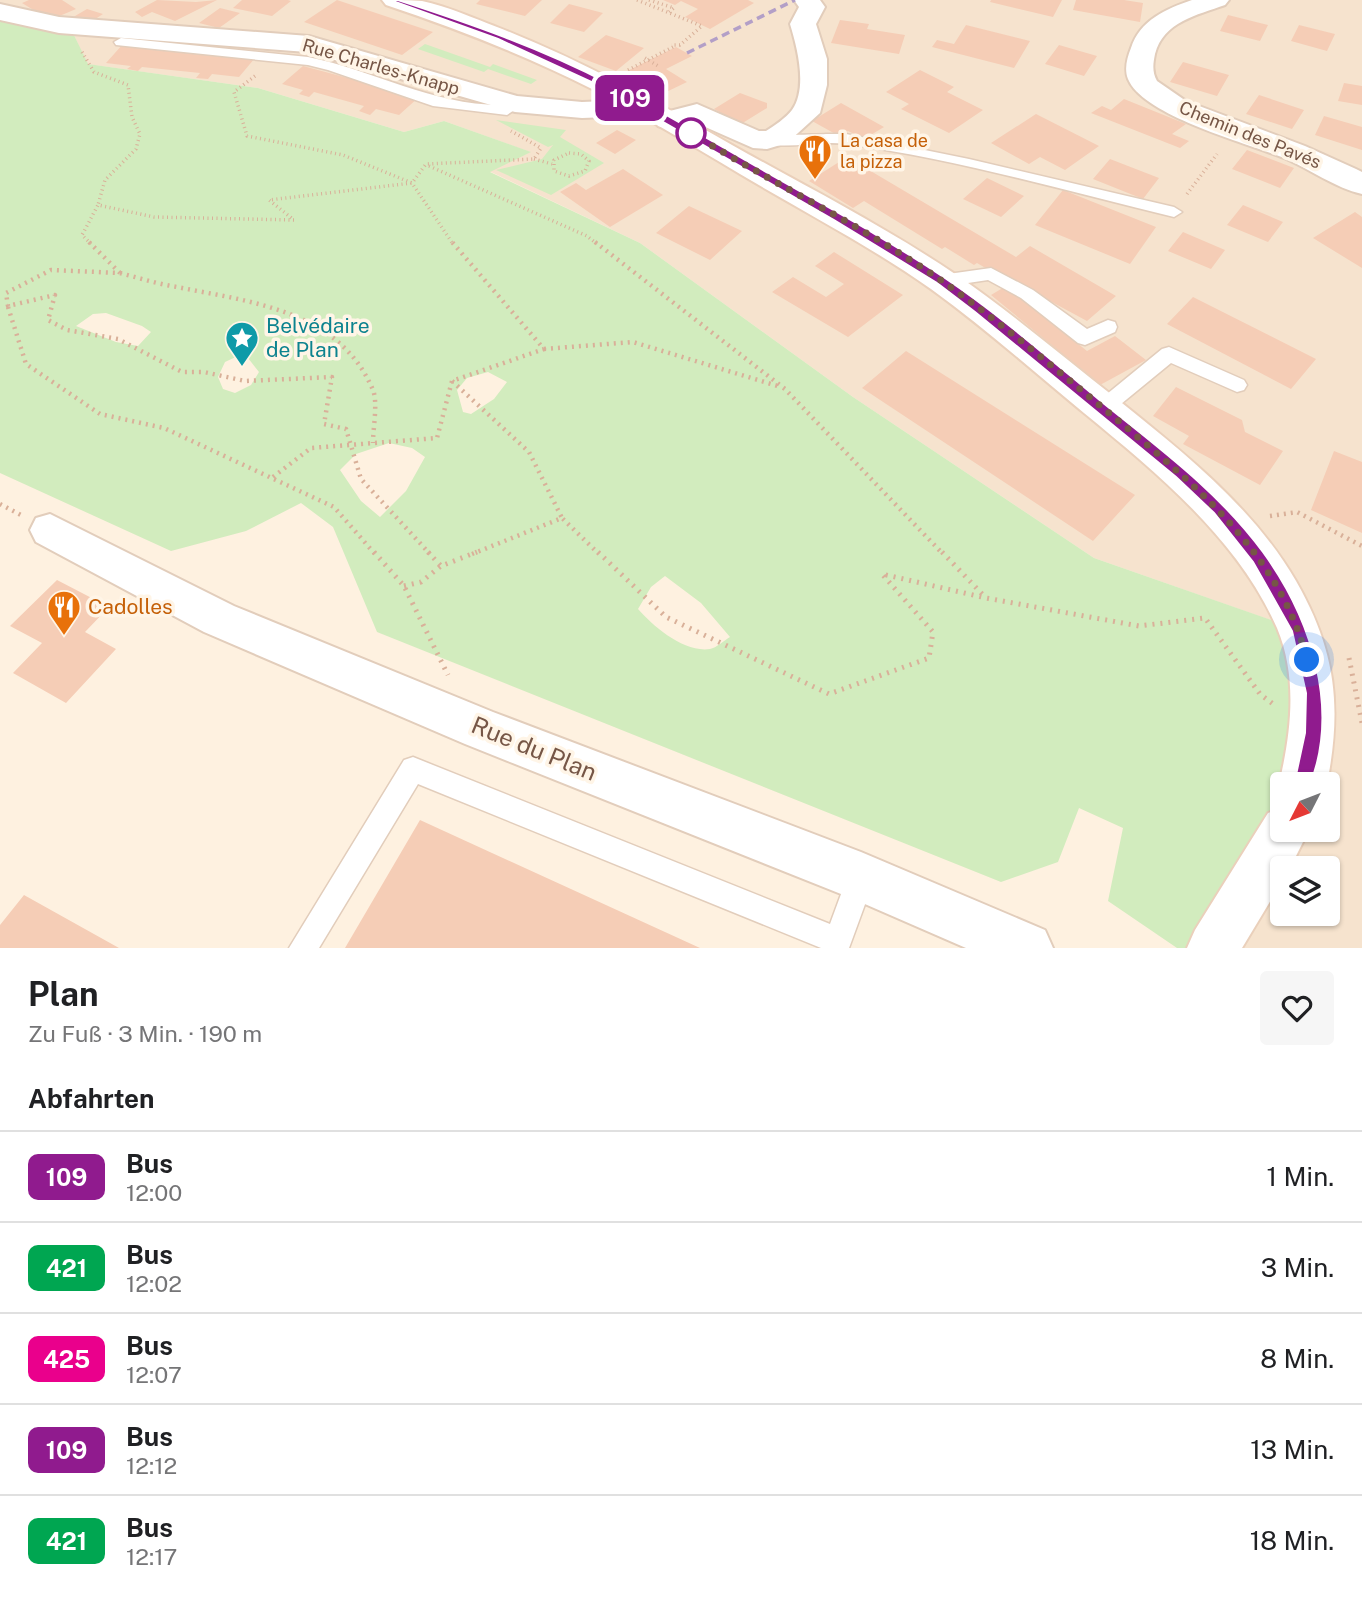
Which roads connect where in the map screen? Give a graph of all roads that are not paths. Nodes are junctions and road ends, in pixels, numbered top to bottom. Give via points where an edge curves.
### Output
1 (395, 0) edge
2 (807, 0) edge
3 (1216, 0) edge
4 (0, 12) edge
5 (121, 42) dead end
6 (619, 84) junction
7 (515, 104) junction
8 (668, 120) junction
9 (767, 140) junction
10 (1362, 185) edge
11 (1174, 212) road end
12 (941, 281) junction
13 (1108, 327) dead end
14 (1237, 385) dead end
15 (1103, 408) junction
16 (50, 530) dead end
17 (1305, 772) edge
18 (1278, 842) edge
19 (861, 877) junction
20 (303, 948) edge
21 (1027, 948) edge
22 (1213, 948) edge

1 - 6 street
2 - 9 street via 812,7 803,24 814,71 806,113
3 - 10 street, Chemin des Pavés via 1167,18 1143,41 1138,73 1152,92 1310,158
4 - 7 street, Rue Charles-Knapp via 59,25 309,44
5 - 7 lane via 331,66 467,107 507,110
6 - 7 street, Rue Charles-Knapp via 608,109
6 - 8 street
8 - 9 street via 697,112 747,137
8 - 12 street
9 - 11 lane via 788,144 844,139
12 - 13 lane via 991,274 1027,294 1085,338
12 - 15 street
14 - 15 lane via 1169,354
15 - 17 street via 1181,473 1230,522 1258,557 1300,630 1314,693
16 - 19 street, Rue du Plan via 219,619 481,729
18 - 22 street
19 - 20 lane via 838,941 413,769
19 - 21 street, Rue du Plan

